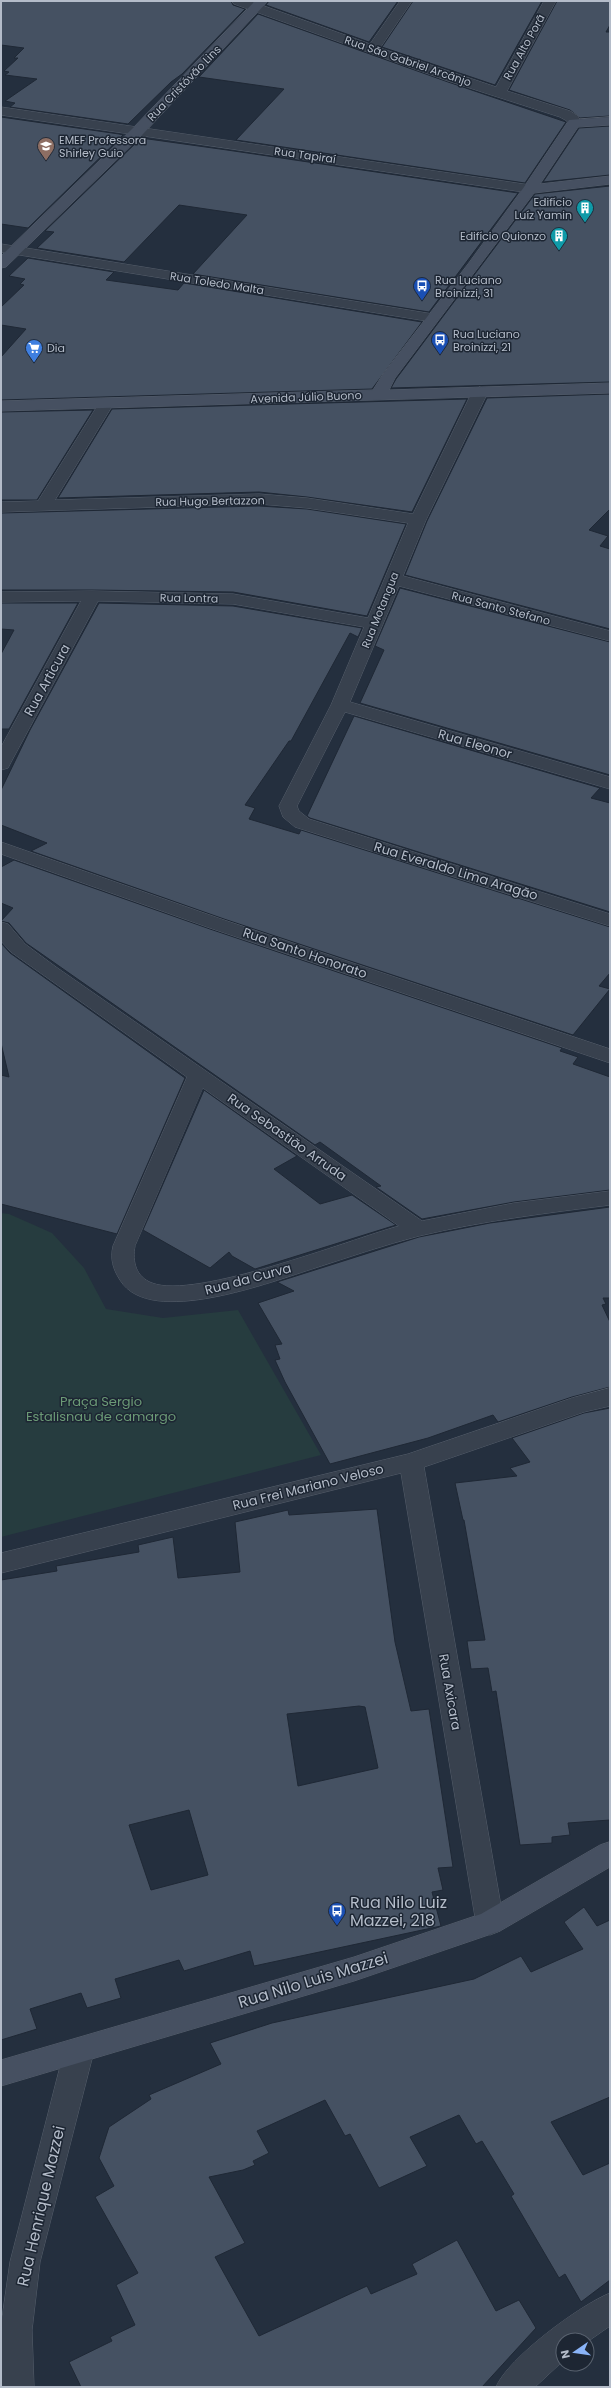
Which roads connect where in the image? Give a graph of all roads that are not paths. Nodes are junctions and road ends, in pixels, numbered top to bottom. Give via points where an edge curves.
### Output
1 (238, 1) edge
2 (406, 1) edge
3 (550, 1) edge
4 (259, 4) edge
5 (372, 50) junction
6 (499, 93) junction
7 (1, 111) edge
8 (610, 121) edge
9 (574, 123) junction
10 (138, 130) junction
11 (610, 180) edge
12 (534, 183) junction
13 (8, 249) edge
14 (1, 264) edge
15 (433, 318) junction
16 (610, 388) edge
17 (480, 392) junction
18 (378, 395) junction
19 (106, 403) junction
20 (1, 406) edge
21 (44, 504) junction
22 (1, 507) edge
23 (418, 520) junction
24 (392, 579) junction
25 (92, 596) junction
26 (1, 597) edge
27 (375, 624) junction
28 (610, 636) edge
29 (340, 706) junction
30 (1, 764) edge
31 (610, 783) edge
32 (302, 823) joint
33 (1, 848) edge
34 (610, 920) edge
35 (1, 928) edge
36 (610, 1056) edge
37 (198, 1075) junction
38 (610, 1198) edge
39 (418, 1229) junction
40 (610, 1397) edge
41 (411, 1462) junction
42 (1, 1563) edge
43 (610, 1852) edge
44 (490, 1923) junction
45 (79, 2051) junction
46 (1, 2073) edge
47 (610, 2308) edge
48 (575, 2332) edge
49 (555, 2347) edge
50 (18, 2387) edge
51 (512, 2387) edge

1 - 4 street, Rua São Gabriel Arcânjo
2 - 5 street
3 - 6 street, Rua Alto Porã
4 - 5 street, Rua São Gabriel Arcânjo
4 - 10 street, Rua Cristóvão Lins
5 - 6 street, Rua São Gabriel Arcânjo
6 - 9 street, Rua São Gabriel Arcânjo via 565,114 574,119
7 - 10 street, Rua Tapiraí
8 - 9 street
9 - 12 street
10 - 12 street, Rua Tapiraí
10 - 13 street, Rua Cristóvão Lins
11 - 12 street, Rua Tapiraí via 552,186
12 - 15 street
13 - 14 street, Rua Cristóvão Lins
13 - 15 street, Rua Toledo Malta
15 - 18 street via 388,377
16 - 17 street, Avenida Júlio Buono
17 - 18 street, Avenida Júlio Buono
17 - 23 street, Rua Motangua
18 - 19 street, Avenida Júlio Buono
19 - 20 street, Avenida Júlio Buono
19 - 21 street
21 - 22 street, Rua Hugo Bertazzon
21 - 23 street, Rua Hugo Bertazzon via 259,499 307,503
23 - 24 street, Rua Motangua
24 - 27 street, Rua Motangua
24 - 28 street, Rua Santo Stefano
25 - 26 street, Rua Lontra
25 - 27 street, Rua Lontra via 233,599
25 - 30 street, Rua Articura
27 - 29 street, Rua Motangua
29 - 31 street, Rua Eleonor
29 - 32 street, Rua Motangua via 288,806 290,813
32 - 34 street, Rua Everaldo Lima Aragão
33 - 36 street, Rua Santo Honorato via 217,924
35 - 37 street, Rua Sebastião Arruda via 18,948
37 - 39 street, Rua Sebastião Arruda
37 - 39 street, Rua da Curva via 124,1246 123,1265 127,1275 138,1286 155,1292 171,1293 223,1288
38 - 39 street via 559,1204
40 - 41 street, Rua Frei Mariano Veloso via 580,1404
41 - 42 street, Rua Frei Mariano Veloso
41 - 44 street, Rua Axicara
43 - 44 street, Rua Nilo Luis Mazzei via 531,1902
44 - 45 street, Rua Nilo Luis Mazzei via 349,1971
45 - 46 street, Rua Nilo Luis Mazzei
45 - 50 street, Rua Henrique Mazzei via 25,2262 16,2330
47 - 48 street
49 - 51 street

